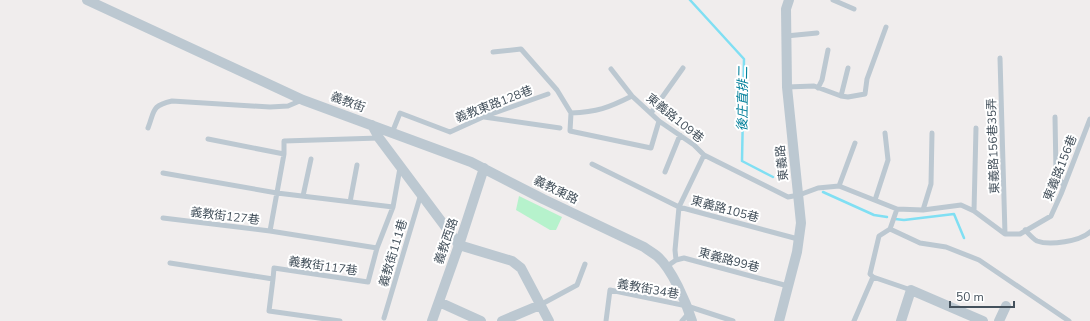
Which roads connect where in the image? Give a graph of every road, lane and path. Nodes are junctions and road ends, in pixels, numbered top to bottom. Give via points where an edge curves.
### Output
1 (87, 0) edge
2 (789, 0) edge
3 (833, 0) edge
4 (854, 9) dead end
5 (886, 27) dead end
6 (817, 33) dead end
7 (786, 36) junction
8 (828, 50) dead end
9 (493, 52) dead end
10 (1000, 58) dead end
11 (683, 68) dead end
12 (848, 68) dead end
13 (611, 69) dead end
14 (787, 87) junction
15 (818, 88) junction
16 (548, 94) dead end
17 (632, 96) junction
18 (841, 96) junction
19 (303, 100) junction
20 (571, 113) junction
21 (651, 113) junction
22 (483, 117) junction
23 (1055, 117) dead end
24 (1090, 119) edge
25 (659, 121) junction
26 (372, 125) junction
27 (148, 128) dead end
28 (560, 128) dead end
29 (976, 128) dead end
30 (392, 133) junction
31 (885, 133) dead end
32 (932, 133) dead end
33 (680, 135) junction
34 (379, 138) junction
35 (208, 139) dead end
36 (854, 143) dead end
37 (284, 154) junction
38 (704, 155) junction
39 (311, 158) dead end
40 (592, 164) dead end
41 (357, 165) dead end
42 (401, 167) junction
43 (484, 168) junction
44 (666, 172) dead end
45 (163, 173) dead end
46 (839, 186) junction
47 (1064, 186) junction
48 (277, 193) junction
49 (422, 193) junction
50 (799, 195) junction
51 (303, 196) junction
52 (875, 200) junction
53 (350, 202) junction
54 (393, 207) junction
55 (679, 207) junction
56 (897, 209) junction
57 (923, 210) junction
58 (974, 211) junction
59 (163, 218) dead end
60 (890, 229) junction
61 (1025, 230) junction
62 (270, 231) junction
63 (1090, 232) edge
64 (1005, 234) junction
65 (798, 239) junction
66 (459, 245) junction
67 (377, 248) junction
68 (676, 260) junction
69 (170, 263) dead end
70 (585, 264) dead end
71 (666, 267) junction
72 (872, 277) junction
73 (273, 279) junction
74 (788, 286) junction
75 (911, 290) junction
76 (439, 302) junction
77 (540, 305) junction
78 (1006, 306) dead end
79 (690, 313) edge
80 (384, 318) dead end
81 (340, 321) edge
82 (432, 321) edge
83 (481, 321) edge
84 (502, 321) edge
85 (549, 321) edge
86 (606, 321) edge
87 (682, 321) edge
88 (733, 321) edge
89 (779, 321) edge
90 (854, 321) edge
91 (901, 321) edge
92 (983, 321) edge
93 (999, 321) edge
94 (1069, 321) edge

1 - 19 street, 義教街
2 - 7 street, 東義路 via 786,8
3 - 4 lane
5 - 18 lane via 867,79 865,94
6 - 7 lane
7 - 14 street, 東義路
8 - 15 lane
9 - 20 lane via 521,49 557,90
10 - 64 lane, 東義路156巷35弄
11 - 21 lane
12 - 18 lane
13 - 17 lane
14 - 15 lane
14 - 50 street, 東義路
15 - 18 lane
16 - 22 lane, 義教東路128巷
17 - 20 lane, 東義路109巷 via 594,112
17 - 21 lane, 東義路109巷
19 - 26 street, 義教街
19 - 27 lane via 288,106 270,107 172,101 159,104 154,110
20 - 25 lane via 570,131 650,148
21 - 25 lane, 東義路109巷
22 - 28 lane
22 - 30 lane, 義教東路128巷 via 450,132 400,113
23 - 47 lane via 1056,173
24 - 47 lane, 東義路156巷
25 - 33 lane, 東義路109巷
26 - 30 street, 義教東路
26 - 34 street, 義教街
29 - 58 lane
30 - 43 street, 義教東路
31 - 52 lane via 888,160
32 - 57 lane via 931,184
33 - 38 lane, 東義路109巷
33 - 44 lane
34 - 37 lane, 義教街127巷 via 284,141
34 - 42 street, 義教街
35 - 37 lane
36 - 46 lane
37 - 48 lane, 義教街127巷
38 - 50 lane, 東義路109巷 via 788,196
38 - 55 lane, 東義路105巷
39 - 51 lane
40 - 55 lane
41 - 53 lane
42 - 49 street, 義教街
42 - 54 lane, 義教街117巷
43 - 66 street, 義教西路
43 - 71 street, 義教東路 via 542,199 644,247 657,256
45 - 48 lane
46 - 50 lane via 818,188
46 - 52 lane
47 - 61 lane, 東義路156巷 via 1051,216
48 - 51 lane
48 - 62 lane, 義教街127巷
49 - 66 street, 義教街
49 - 80 lane, 義教街111巷
50 - 65 street, 東義路 via 801,223
51 - 53 lane
52 - 56 lane
53 - 54 lane
54 - 67 lane, 義教街117巷
55 - 65 lane, 東義路105巷
55 - 68 lane
56 - 57 lane
56 - 60 lane
57 - 58 lane via 961,205
58 - 64 lane
59 - 62 lane, 義教街127巷
60 - 72 lane via 879,236 870,274
60 - 94 lane via 920,243 946,247 978,260
61 - 63 lane via 1036,241 1048,243 1068,242
61 - 64 lane, 東義路156巷 via 1020,234
62 - 67 lane
65 - 74 street, 東義路
66 - 76 street, 義教西路
66 - 77 street via 512,261 521,268
67 - 73 lane, 義教街117巷 via 368,282 274,268
68 - 71 lane
68 - 74 lane, 東義路99巷 via 684,258
69 - 73 lane
70 - 77 lane via 577,285
71 - 79 street, 義教東路
72 - 75 lane
72 - 90 lane
73 - 81 lane via 268,311
74 - 89 street, 東義路
75 - 91 street
75 - 92 street
76 - 82 street, 義教西路
76 - 83 street
77 - 84 street
77 - 85 street
78 - 93 street
79 - 86 lane, 義教街34巷 via 610,290
79 - 87 lane
79 - 88 lane

